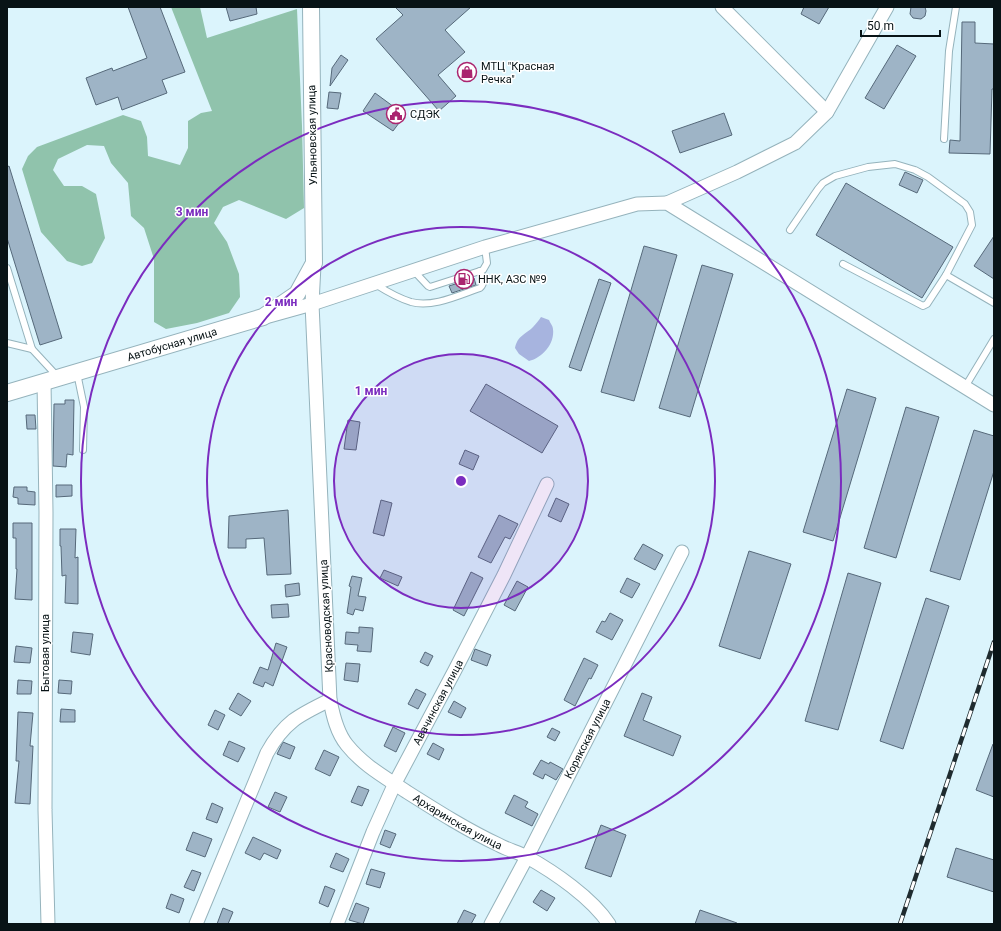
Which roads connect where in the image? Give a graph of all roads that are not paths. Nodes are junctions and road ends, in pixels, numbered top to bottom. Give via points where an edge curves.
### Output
1 (311, 7) edge
2 (722, 7) edge
3 (887, 7) edge
4 (956, 7) edge
5 (826, 112) junction
6 (944, 138) dead end
7 (667, 203) junction
8 (790, 230) dead end
9 (486, 247) junction
10 (314, 263) junction
11 (842, 264) dead end
12 (7, 268) edge
13 (413, 270) junction
14 (480, 271) junction
15 (946, 275) junction
16 (373, 283) junction
17 (994, 303) edge
18 (312, 304) junction
19 (263, 317) junction
20 (994, 339) edge
21 (7, 343) edge
22 (32, 349) junction
23 (76, 372) junction
24 (51, 379) junction
25 (965, 387) junction
26 (7, 393) edge
27 (994, 405) edge
28 (83, 450) dead end
29 (546, 484) dead end
30 (682, 552) dead end
31 (330, 700) junction
32 (395, 784) junction
33 (527, 857) junction
34 (48, 924) edge
35 (196, 924) edge
36 (337, 924) edge
37 (491, 924) edge
38 (609, 924) edge

1 - 10 street, Ульяновская улица
2 - 5 street
3 - 5 street
4 - 6 lane via 949,51
5 - 7 street via 795,143
7 - 9 street via 638,204
7 - 25 street
8 - 15 lane via 818,189 830,178 868,167 895,164 905,166 928,177 965,204 970,212 972,225
9 - 13 street
9 - 14 lane via 487,263
10 - 18 street, Красноводская улица
10 - 19 street, Автобусная улица via 297,294
11 - 15 lane via 922,306 927,304
12 - 22 lane
13 - 14 lane via 430,287
13 - 16 street
14 - 16 lane via 484,281 480,288 438,302 420,304
15 - 17 lane
16 - 18 street
18 - 19 street
18 - 31 street, Красноводская улица
19 - 23 street, Автобусная улица
20 - 25 lane
21 - 22 lane
22 - 24 lane
23 - 24 street, Автобусная улица
23 - 28 lane via 84,407
24 - 26 street, Автобусная улица
24 - 34 street, Бытовая улица via 46,512 45,810
25 - 27 street
29 - 32 street, Авачинская улица via 504,574
30 - 33 street, Корякская улица
31 - 32 street, Архаринская улица via 335,721 346,744 369,767
31 - 35 street via 292,720 274,741
32 - 33 street, Архаринская улица via 478,834
32 - 36 street, Авачинская улица via 372,832
33 - 37 street, Корякская улица
33 - 38 street, Архаринская улица via 587,899

